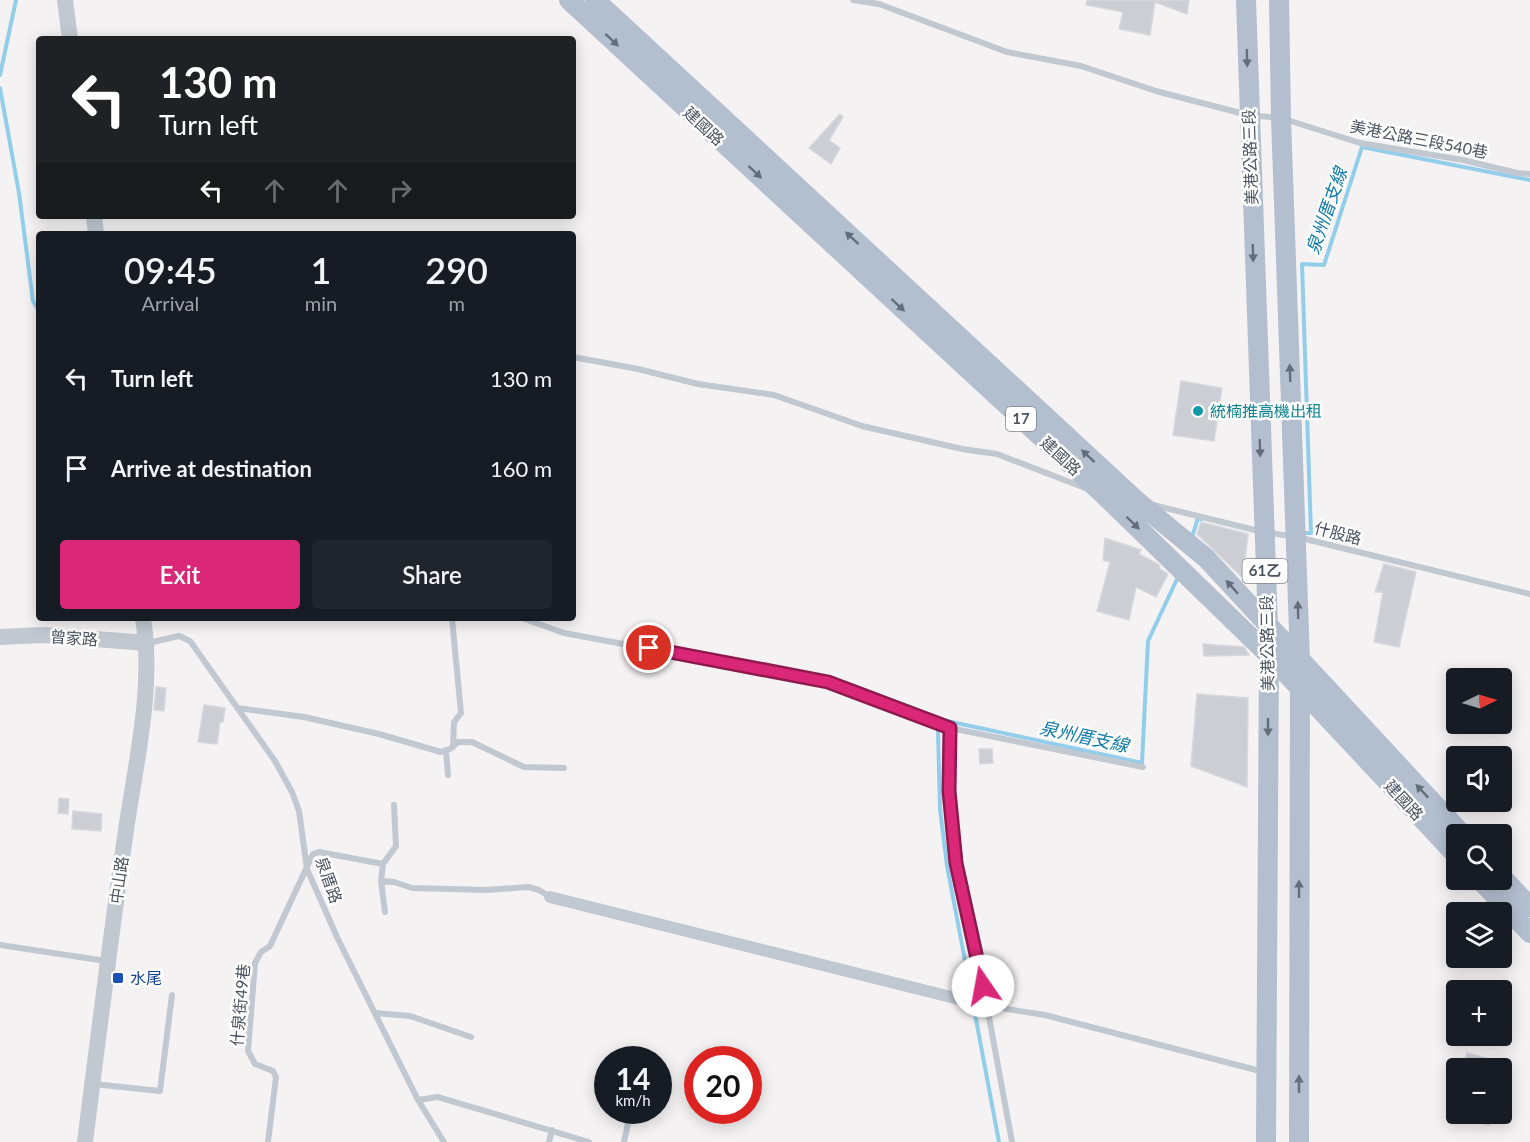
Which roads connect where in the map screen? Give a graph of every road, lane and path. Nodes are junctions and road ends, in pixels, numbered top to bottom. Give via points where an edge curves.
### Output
1 (65, 0) edge
2 (569, 0) edge
3 (595, 0) edge
4 (853, 0) edge
5 (1246, 0) edge
6 (1279, 0) edge
7 (70, 36) edge
8 (1248, 115) junction
9 (1275, 118) junction
10 (1530, 174) edge
11 (576, 358) edge
12 (1110, 496) junction
13 (1132, 501) junction
14 (1263, 532) junction
15 (1297, 537) junction
16 (1530, 594) edge
17 (143, 621) edge
18 (452, 621) edge
19 (530, 621) edge
20 (1268, 626) junction
21 (0, 638) edge
22 (147, 643) junction
23 (1269, 655) junction
24 (1300, 660) junction
25 (1300, 690) junction
26 (237, 708) junction
27 (950, 728) junction
28 (453, 747) junction
29 (446, 750) junction
30 (1143, 767) dead end
31 (564, 768) dead end
32 (448, 775) dead end
33 (394, 805) dead end
34 (1453, 824) edge
35 (1446, 844) edge
36 (383, 864) junction
37 (307, 869) junction
38 (381, 881) junction
39 (1512, 888) edge
40 (1489, 890) edge
41 (550, 897) joint
42 (1530, 908) edge
43 (385, 912) dead end
44 (1530, 933) edge
45 (0, 945) edge
46 (108, 961) junction
47 (172, 995) dead end
48 (987, 1006) junction
49 (375, 1013) junction
50 (471, 1038) dead end
51 (1267, 1073) junction
52 (92, 1084) junction
53 (418, 1100) junction
54 (628, 1124) edge
55 (552, 1130) junction
56 (85, 1142) edge
57 (268, 1142) edge
58 (444, 1142) edge
59 (549, 1142) edge
60 (589, 1142) edge
61 (624, 1142) edge
62 (1011, 1142) edge
63 (1266, 1142) edge
64 (1299, 1142) edge

1 - 7 street
2 -> 12 main road, 建國路 / 17
13 -> 3 main road, 建國路 / 17
4 - 8 lane, 美港公路三段540巷 via 879,4 1007,52 1081,66
5 -> 8 main road, 美港公路三段 / 61乙
6 - 9 main road, 美港公路三段 / 61乙
8 - 9 lane, 美港公路三段540巷
8 -> 14 main road, 美港公路三段 / 61乙
9 - 10 lane, 美港公路三段540巷 via 1360,143
15 -> 9 main road, 美港公路三段 / 61乙
11 - 12 lane via 698,384 774,395 862,426 997,454
12 -> 23 main road, 建國路 / 17
13 - 14 lane, 什股路
20 -> 13 main road, 建國路 / 17 via 1206,558
14 - 15 lane, 什股路
14 - 20 main road, 美港公路三段 / 61乙
15 - 16 lane, 什股路
24 -> 15 main road, 美港公路三段 / 61乙
17 - 22 street, 中山路
18 - 28 lane via 460,713 454,722
19 - 27 lane via 564,633 828,682
20 - 23 main road, 美港公路三段 / 61乙
20 - 24 main road, 建國路 / 17
21 - 22 street, 曾家路 via 43,635
22 - 26 lane, 泉厝路 via 179,636 190,641
22 - 46 street, 中山路 via 144,704
23 - 25 main road, 建國路 / 17
23 -> 51 main road, 美港公路三段 / 61乙
24 - 25 main road, 美港公路三段 / 61乙
34 -> 24 main road, 建國路 / 17
25 - 35 main road, 建國路 / 17
64 -> 25 main road, 美港公路三段 / 61乙
26 - 29 lane via 304,717 441,752
26 - 37 lane, 泉厝路 via 292,792 299,811
27 - 30 lane
27 - 48 lane via 949,791 956,863
28 - 29 lane
28 - 31 lane via 458,742 472,742 524,767
29 - 32 lane
33 - 36 lane via 396,846
36 - 37 lane via 319,852 310,857
36 - 38 lane
37 - 49 lane, 泉厝路
37 - 57 lane, 什泉街49巷 via 270,946 255,963 248,1051 255,1064 273,1071 276,1077
38 - 41 lane via 412,888 528,887
38 - 43 lane
39 - 42 main road
40 - 44 main road
41 - 48 street
45 - 46 lane
46 - 52 street, 中山路
47 - 52 lane via 160,1091
48 - 51 lane via 1045,1014
48 - 62 lane
49 - 50 lane via 410,1016
49 - 53 lane, 泉厝路
51 - 63 main road, 美港公路三段 / 61乙
52 - 56 street, 中山路
53 - 55 lane via 438,1097
53 - 58 lane, 泉厝路
54 - 61 lane
55 - 59 lane
55 - 60 lane

